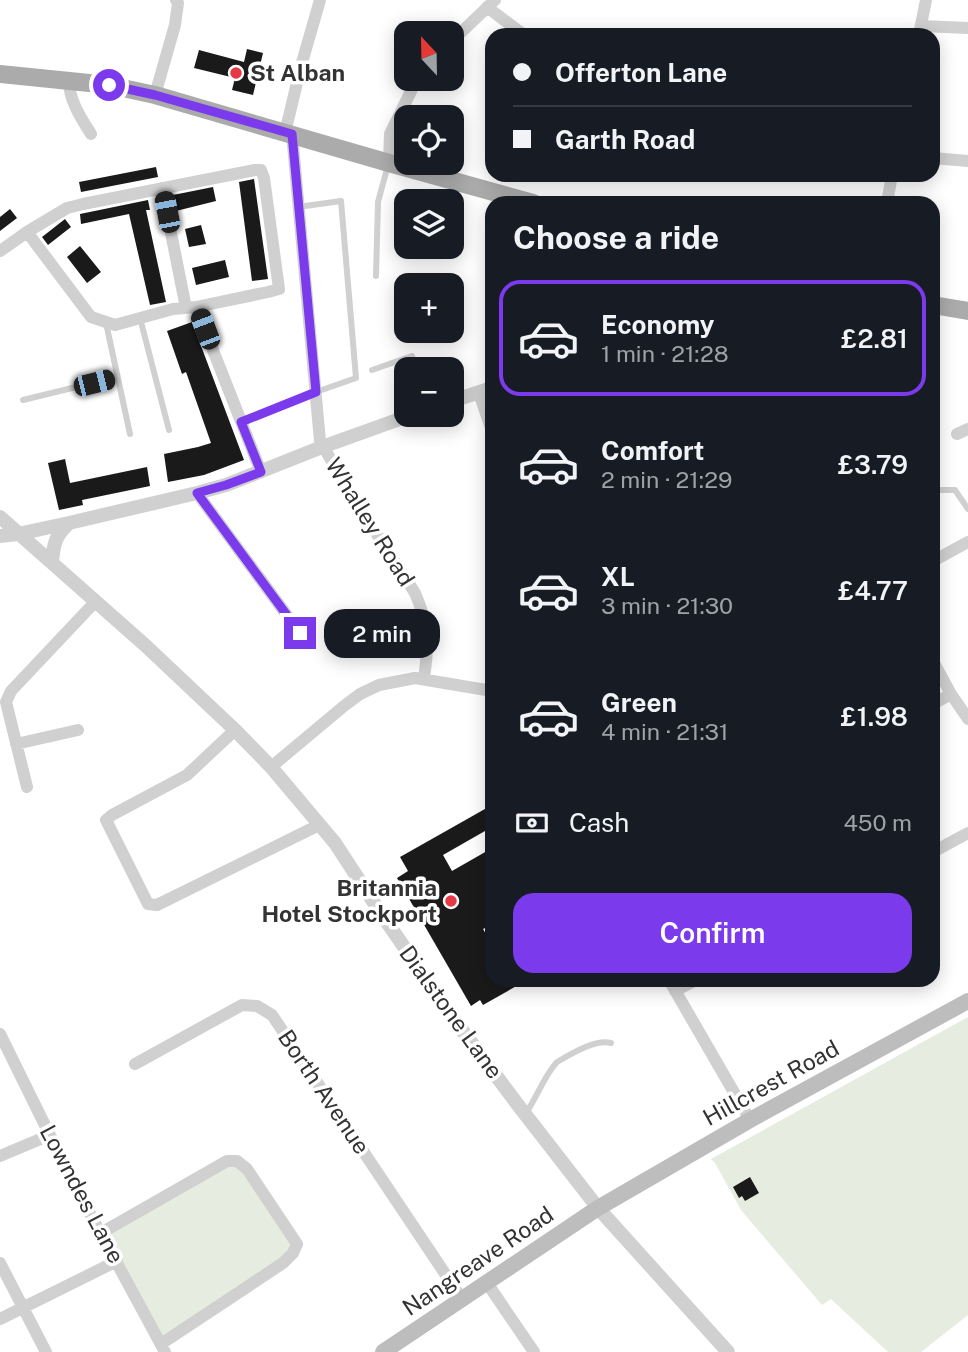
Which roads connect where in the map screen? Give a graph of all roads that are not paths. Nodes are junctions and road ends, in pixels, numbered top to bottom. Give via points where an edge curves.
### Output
1 (176, 0) edge
2 (320, 0) edge
3 (926, 0) edge
4 (491, 4) edge
5 (517, 28) edge
6 (920, 28) edge
7 (968, 28) edge
8 (940, 29) edge
9 (464, 30) edge
10 (0, 74) edge
11 (69, 80) junction
12 (411, 91) edge
13 (155, 95) junction
14 (91, 134) dead end
15 (288, 134) junction
16 (940, 159) edge
17 (968, 161) edge
18 (389, 163) junction
19 (163, 188) junction
20 (504, 196) edge
21 (298, 207) junction
22 (27, 232) junction
23 (0, 251) edge
24 (376, 276) dead end
25 (940, 306) edge
26 (191, 307) junction
27 (968, 311) edge
28 (140, 318) junction
29 (106, 322) junction
30 (394, 362) edge
31 (372, 370) dead end
32 (117, 377) junction
33 (485, 390) edge
34 (316, 392) junction
35 (464, 397) edge
36 (23, 400) dead end
37 (394, 421) edge
38 (241, 422) junction
39 (170, 430) dead end
40 (130, 434) dead end
41 (322, 447) junction
42 (261, 472) junction
43 (940, 490) edge
44 (197, 493) junction
45 (968, 509) edge
46 (0, 517) edge
47 (69, 523) junction
48 (18, 534) junction
49 (0, 536) edge
50 (968, 542) edge
51 (940, 557) edge
52 (52, 561) junction
53 (96, 601) junction
54 (300, 633) dead end
55 (940, 674) edge
56 (424, 679) junction
57 (485, 690) edge
58 (951, 694) junction
59 (940, 700) edge
60 (968, 719) edge
61 (78, 730) dead end
62 (234, 730) junction
63 (16, 744) junction
64 (271, 767) junction
65 (27, 787) dead end
66 (319, 825) junction
67 (968, 833) edge
68 (940, 848) edge
69 (673, 987) edge
70 (968, 1001) edge
71 (0, 1034) edge
72 (611, 1043) dead end
73 (135, 1064) dead end
74 (525, 1115) junction
75 (750, 1119) junction
76 (50, 1135) junction
77 (0, 1156) edge
78 (598, 1208) junction
79 (102, 1233) junction
80 (117, 1261) junction
81 (0, 1263) edge
82 (487, 1283) junction
83 (462, 1299) junction
84 (23, 1307) junction
85 (0, 1319) edge
86 (163, 1348) edge
87 (46, 1352) edge
88 (383, 1352) edge
89 (534, 1352) edge
90 (728, 1352) edge

1 - 13 street via 175,25
2 - 15 street
3 - 6 street
4 - 5 street
4 - 9 street
7 - 8 street
10 - 11 main road
11 - 13 main road
11 - 14 street via 74,105
12 - 18 street via 390,134
13 - 15 main road
15 - 18 main road
15 - 21 street
16 - 17 street
18 - 20 main road
18 - 24 lane via 378,202
19 - 22 street via 67,208
19 - 26 street
19 - 26 street via 255,170 261,170 264,178 279,289
21 - 34 street
21 - 34 lane via 341,201 356,378
22 - 23 street
22 - 29 street via 91,317
25 - 27 main road
26 - 28 street
26 - 38 street
28 - 29 street via 115,325
28 - 39 lane
29 - 32 lane
30 - 31 lane
32 - 36 lane
32 - 40 lane
33 - 35 street
34 - 38 lane
34 - 41 street
37 - 41 street
38 - 42 street
41 - 42 street
41 - 56 street, Whalley Road via 415,593 428,634
42 - 44 street
43 - 45 lane via 955,490
44 - 47 street
44 - 54 street
46 - 48 street, Dialstone Lane
47 - 48 street
47 - 52 street via 57,537
48 - 49 street
48 - 52 street, Dialstone Lane
50 - 51 street
52 - 53 street, Dialstone Lane
53 - 62 street, Dialstone Lane
53 - 63 street via 11,691 6,702
55 - 58 street
56 - 57 street
56 - 64 street via 396,681 360,694
58 - 59 street
58 - 60 street
61 - 63 street
62 - 64 street, Dialstone Lane
62 - 66 street via 187,775 106,820 148,904 167,901
63 - 65 street
64 - 66 street, Dialstone Lane
66 - 74 street, Dialstone Lane
67 - 68 street
69 - 75 street
70 - 75 main road, Hillcrest Road
71 - 76 street, Lowndes Lane
72 - 74 lane via 594,1044 557,1062
73 - 83 street, Borth Avenue via 242,1005 257,1006 272,1015
74 - 78 street, Dialstone Lane
75 - 78 main road, Hillcrest Road
76 - 77 street
76 - 79 street, Lowndes Lane
78 - 82 main road, Nangreave Road
78 - 90 street, Dialstone Lane
79 - 80 street, Lowndes Lane
79 - 86 street via 228,1161 237,1161 297,1244 283,1263
80 - 84 street
80 - 86 street, Lowndes Lane
81 - 84 street
82 - 83 main road, Nangreave Road
82 - 89 street
83 - 88 main road, Nangreave Road
84 - 85 street
84 - 87 street

